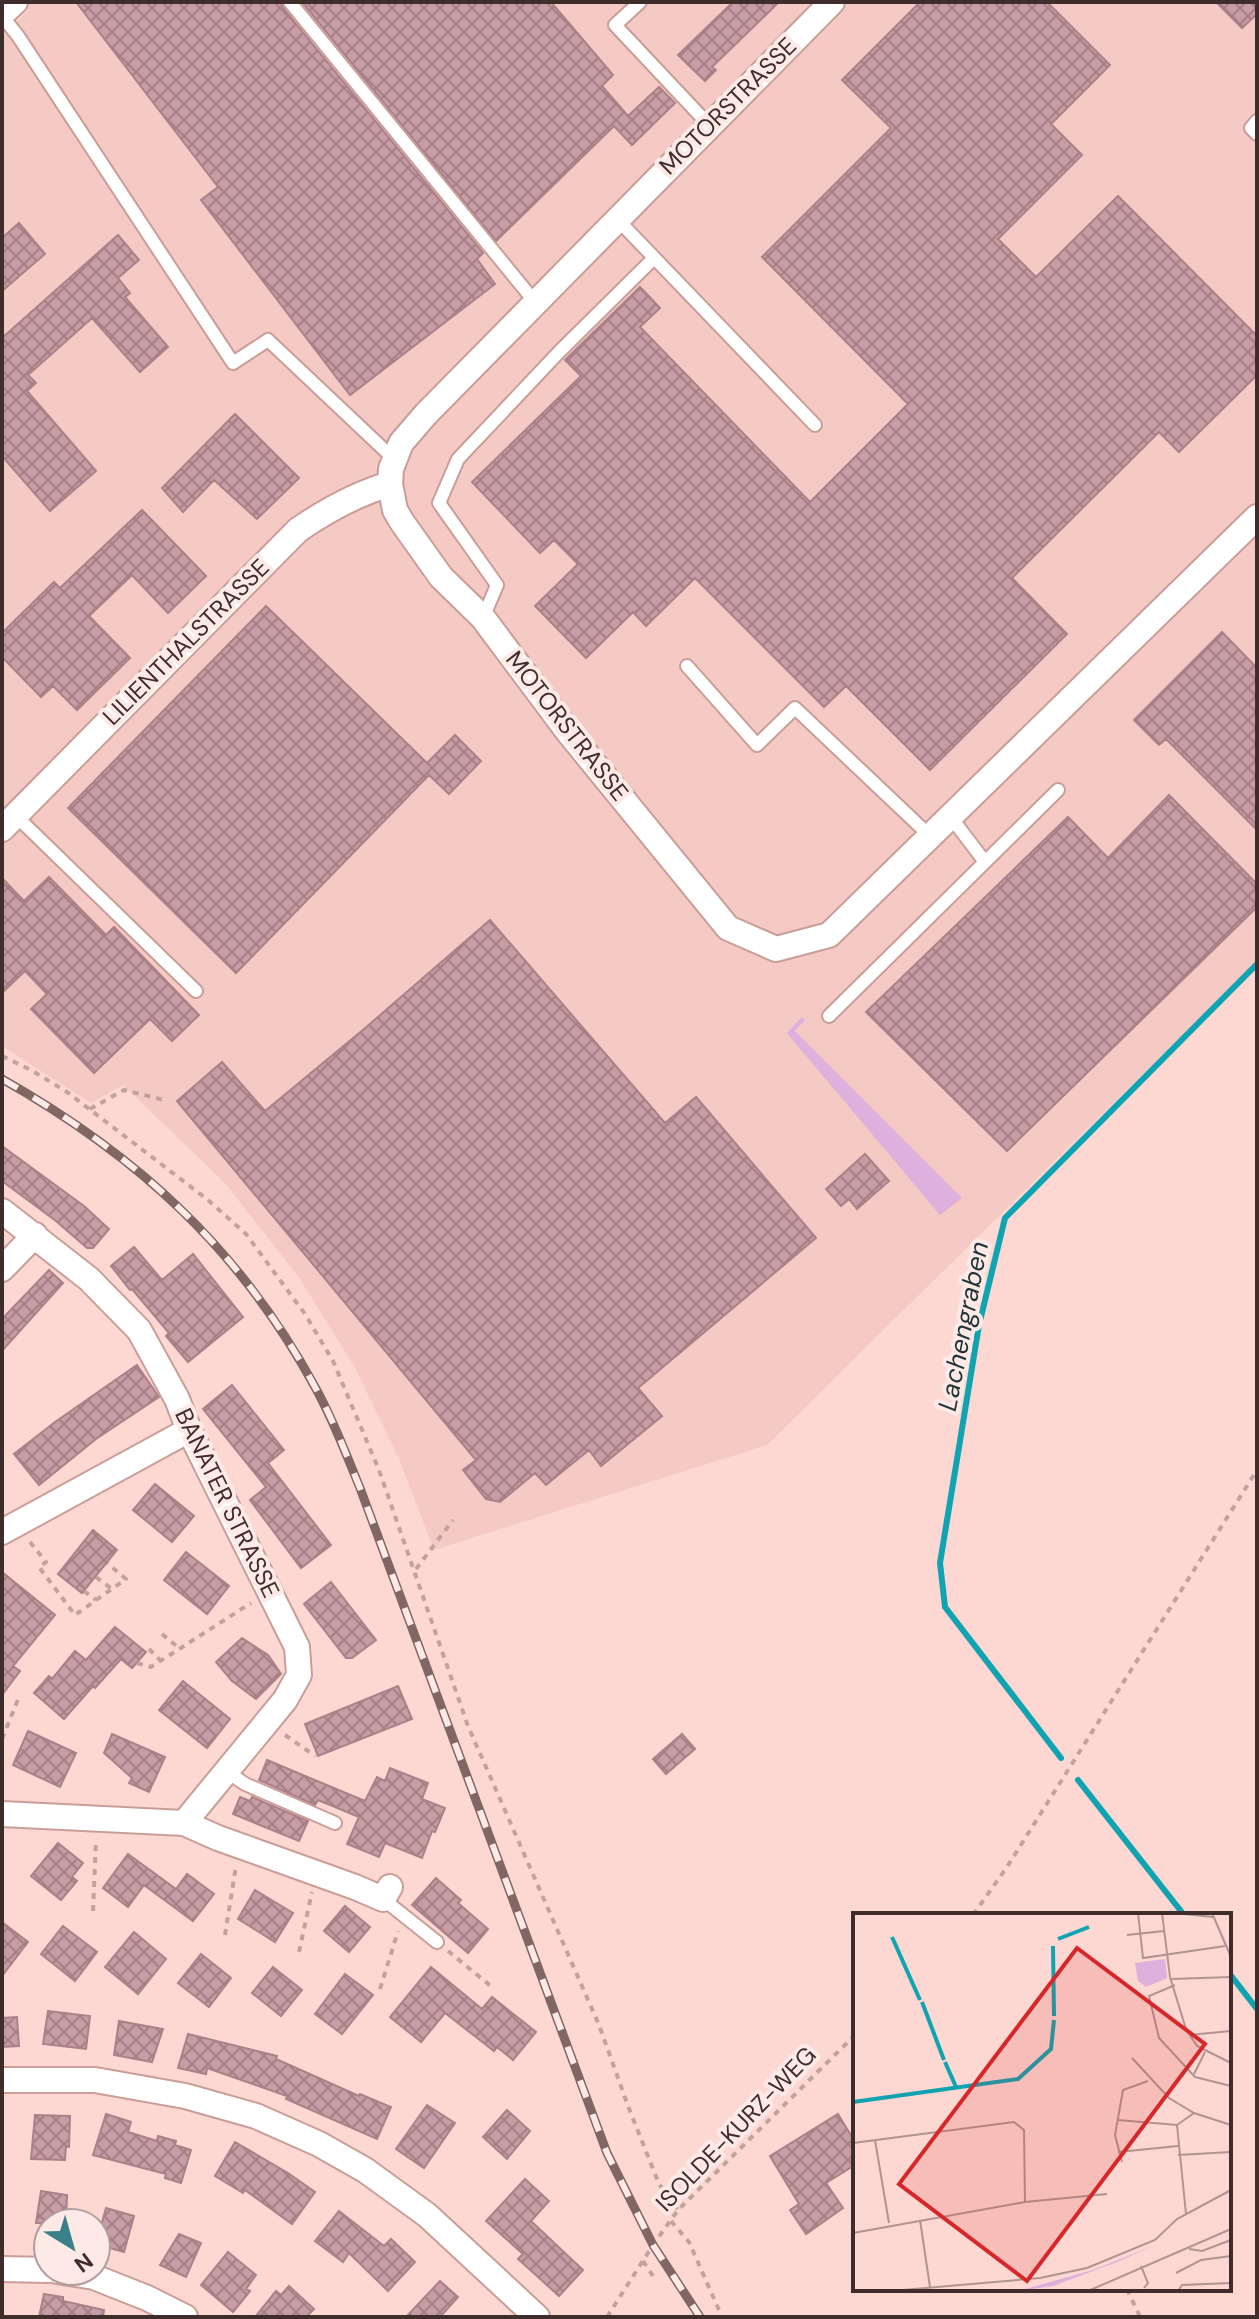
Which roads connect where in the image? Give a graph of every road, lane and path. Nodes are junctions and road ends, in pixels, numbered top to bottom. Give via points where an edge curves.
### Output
1 (15, 2) edge
2 (290, 2) edge
3 (640, 2) edge
4 (832, 2) edge
5 (2, 15) edge
6 (1257, 121) edge
7 (709, 125) junction
8 (1257, 134) edge
9 (617, 219) junction
10 (654, 258) junction
11 (535, 302) junction
12 (815, 425) dead end
13 (394, 459) junction
14 (390, 484) junction
15 (1257, 517) edge
16 (483, 618) junction
17 (687, 666) dead end
18 (1058, 790) dead end
19 (950, 816) junction
20 (9, 822) edge
21 (930, 836) junction
22 (985, 862) junction
23 (196, 991) dead end
24 (829, 1016) dead end
25 (2, 1056) edge
26 (164, 1100) dead end
27 (90, 1109) junction
28 (2, 1211) edge
29 (35, 1235) junction
30 (2, 1269) edge
31 (189, 1430) junction
32 (1257, 1470) edge
33 (453, 1520) dead end
34 (9, 1528) edge
35 (107, 1563) dead end
36 (415, 1569) junction
37 (96, 1577) dead end
38 (112, 1589) junction
39 (84, 1591) dead end
40 (270, 1591) junction
41 (96, 1600) junction
42 (162, 1634) dead end
43 (149, 1649) dead end
44 (180, 1649) junction
45 (161, 1661) junction
46 (137, 1663) dead end
47 (19, 1697) dead end
48 (266, 1723) junction
49 (2, 1739) edge
50 (315, 1756) dead end
51 (226, 1771) junction
52 (2, 1814) edge
53 (96, 1817) junction
54 (184, 1823) junction
55 (335, 1823) dead end
56 (239, 1845) junction
57 (317, 1873) junction
58 (386, 1893) joint
59 (93, 1911) dead end
60 (974, 1913) edge
61 (403, 1914) junction
62 (225, 1935) dead end
63 (437, 1942) joint
64 (299, 1952) dead end
65 (492, 1987) dead end
66 (380, 1989) dead end
67 (853, 2037) edge
68 (2, 2080) edge
69 (678, 2210) junction
70 (671, 2220) junction
71 (643, 2261) junction
72 (2, 2269) edge
73 (32, 2270) edge
74 (656, 2275) dead end
75 (109, 2287) edge
76 (1128, 2291) edge
77 (142, 2308) edge
78 (185, 2317) edge
79 (537, 2317) edge
80 (607, 2317) edge
81 (722, 2317) edge
82 (1140, 2317) edge

1 - 5 street
2 - 11 lane
3 - 7 lane via 615,25
4 - 7 street, MOTORSTRASSE
5 - 13 lane via 233,363 268,340
6 - 8 lane via 1251,128
7 - 9 street, MOTORSTRASSE
9 - 10 lane
9 - 11 street, MOTORSTRASSE
10 - 12 lane
10 - 16 lane via 458,459 439,503 497,585
11 - 13 street, MOTORSTRASSE via 410,431
13 - 14 street, MOTORSTRASSE
14 - 16 street, MOTORSTRASSE via 395,510 423,553
14 - 20 street, LILIENTHALSTRASSE via 362,492 298,530
15 - 19 street, MOTORSTRASSE
16 - 21 street, MOTORSTRASSE via 728,928 776,949 829,935
17 - 21 lane via 757,745 795,708
18 - 22 lane
19 - 21 street, MOTORSTRASSE
19 - 22 lane
20 - 23 lane
22 - 24 lane
25 - 27 path
26 - 27 path via 124,1090
27 - 36 path via 246,1234 305,1314 333,1361
28 - 29 street, BANATER STRASSE
29 - 30 street
29 - 31 street, BANATER STRASSE via 139,1330
31 - 34 street
31 - 40 street, BANATER STRASSE
32 - 60 path
33 - 36 path
34 - 41 path via 46,1562 39,1567 75,1615
35 - 38 path via 126,1579
36 - 69 path via 468,1726 594,2012 659,2184
37 - 38 path
38 - 41 path
39 - 41 path
40 - 44 path
40 - 48 street, BANATER STRASSE via 297,1647 299,1675
42 - 44 path
43 - 45 path
44 - 45 path
45 - 46 path via 151,1667
47 - 49 path
48 - 50 path
48 - 51 street, BANATER STRASSE
51 - 54 street, BANATER STRASSE
51 - 55 lane
52 - 53 street
53 - 54 street
53 - 59 path
54 - 56 street
56 - 57 street
56 - 62 path
57 - 58 street
57 - 64 path
58 - 61 lane
61 - 63 lane
61 - 66 path
63 - 65 path
67 - 69 path, ISOLDE-KURZ-WEG
68 - 79 street via 95,2080 185,2096 319,2144 427,2215
69 - 70 path, ISOLDE-KURZ-WEG
70 - 71 path, ISOLDE-KURZ-WEG
70 - 81 path via 689,2242
71 - 74 path
71 - 80 path, ISOLDE-KURZ-WEG
72 - 73 street
75 - 77 street
76 - 82 path
77 - 78 street

